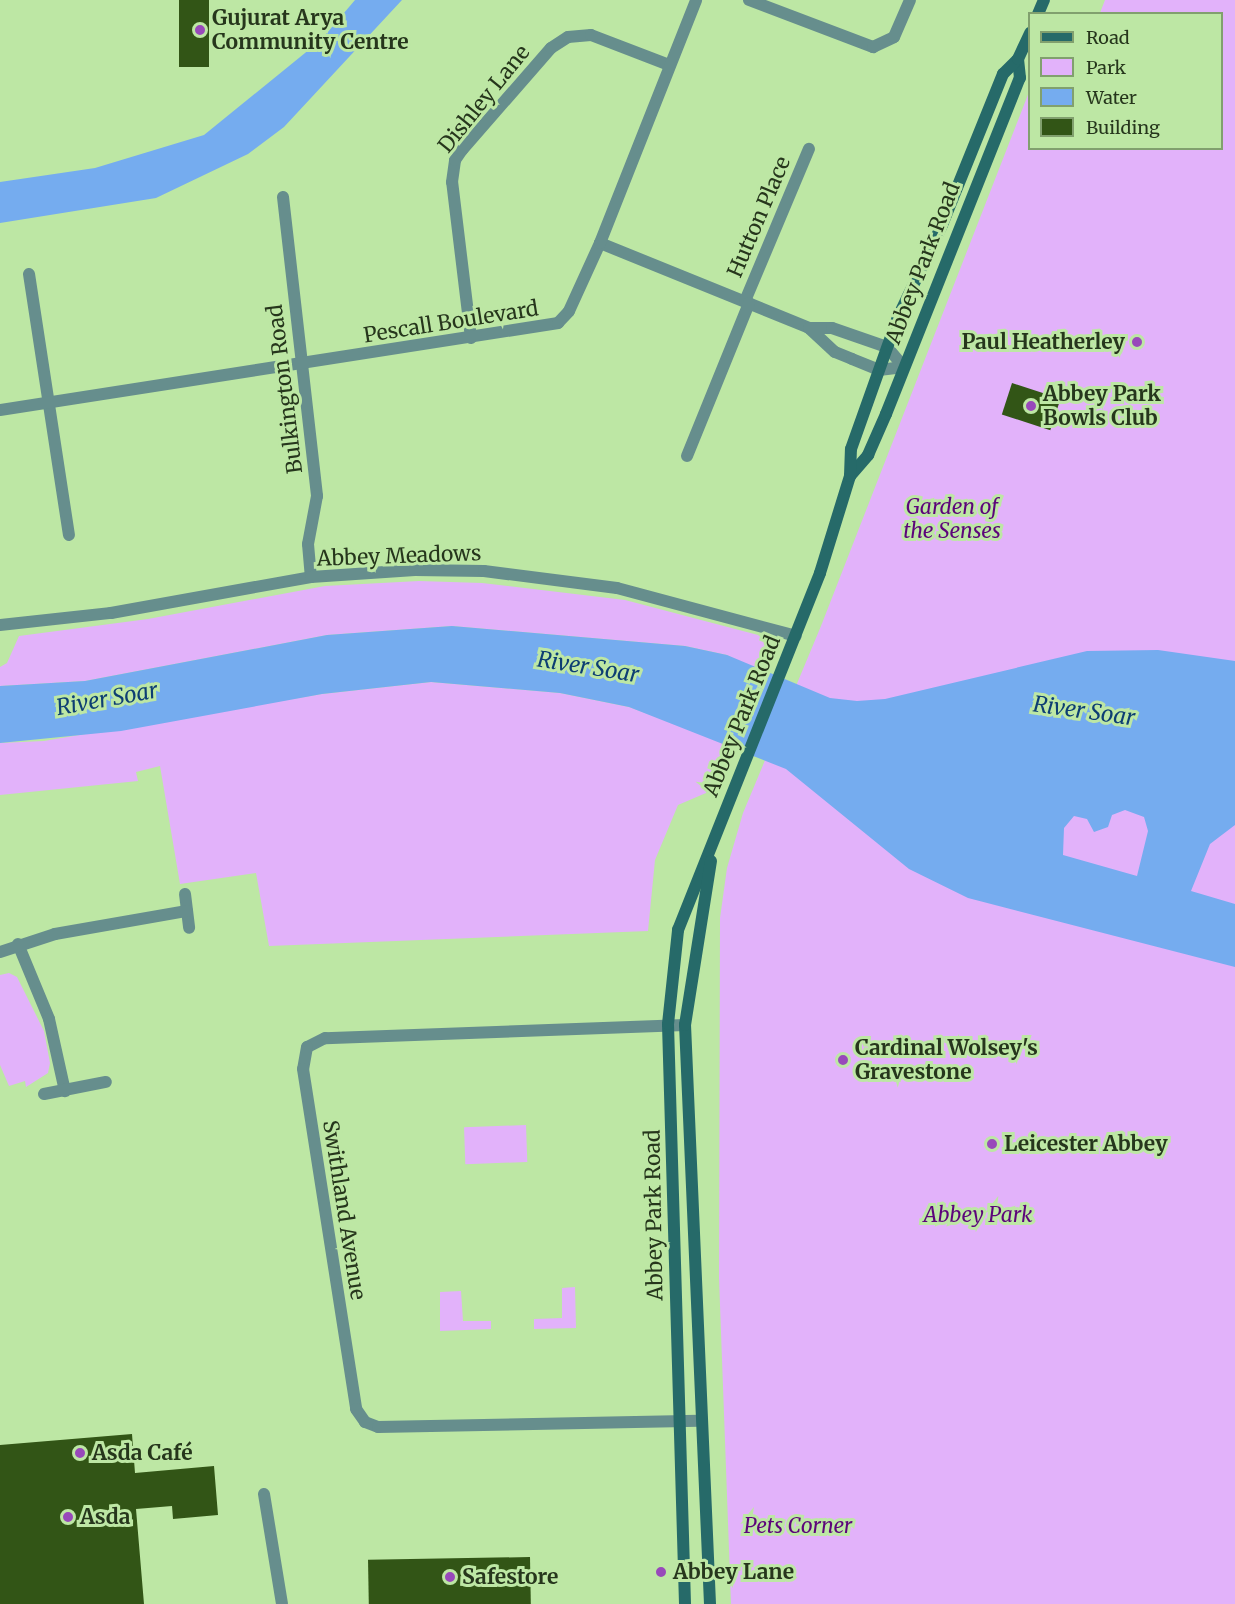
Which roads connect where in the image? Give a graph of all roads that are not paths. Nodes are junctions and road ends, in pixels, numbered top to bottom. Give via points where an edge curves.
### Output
1 (696, 0) edge
2 (749, 0) edge
3 (910, 0) edge
4 (1028, 35) edge
5 (1018, 59) junction
6 (669, 65) junction
7 (809, 149) dead end
8 (283, 197) dead end
9 (600, 243) junction
10 (29, 274) dead end
11 (747, 302) junction
12 (808, 328) junction
13 (471, 338) junction
14 (887, 347) junction
15 (301, 364) junction
16 (904, 367) junction
17 (879, 370) junction
18 (49, 403) junction
19 (0, 410) edge
20 (687, 456) dead end
21 (850, 476) junction
22 (69, 535) dead end
23 (311, 577) junction
24 (0, 625) edge
25 (796, 636) junction
26 (716, 833) junction
27 (185, 894) dead end
28 (187, 911) junction
29 (189, 928) dead end
30 (18, 944) junction
31 (0, 952) edge
32 (668, 1024) junction
33 (685, 1025) junction
34 (106, 1082) dead end
35 (65, 1090) junction
36 (44, 1094) dead end
37 (678, 1421) junction
38 (699, 1422) junction
39 (264, 1494) dead end
40 (282, 1604) edge
41 (685, 1604) edge
42 (710, 1604) edge

1 - 6 street, Pescall Boulevard
2 - 3 street via 873,47 894,37
4 - 5 main road, Abbey Park Road
5 - 14 main road, Abbey Park Road via 1003,74
5 - 16 main road, Abbey Park Road via 1020,78
6 - 9 street, Pescall Boulevard
6 - 13 street, Dishley Lane via 591,35 568,38 550,48 462,150 455,160 452,182
7 - 11 street, Hutton Place
8 - 15 street, Bulkington Road
9 - 11 street
9 - 13 street, Pescall Boulevard via 569,311 558,323
10 - 18 street
11 - 12 street
11 - 20 street, Hutton Place
12 - 14 street via 832,328
12 - 17 street via 835,352
13 - 15 street, Pescall Boulevard
14 - 16 street
14 - 17 main road, Abbey Park Road
15 - 18 street, Pescall Boulevard
15 - 23 street, Bulkington Road via 317,496 308,544
16 - 17 street
16 - 21 main road, Abbey Park Road via 868,455
17 - 21 main road, Abbey Park Road via 851,449
18 - 19 street, Pescall Boulevard
18 - 22 street
21 - 25 main road, Abbey Park Road
23 - 24 street, Abbey Meadows via 111,614
23 - 25 street, Abbey Meadows via 415,570 547,578 630,591
25 - 26 main road, Abbey Park Road
26 - 32 main road, Abbey Park Road via 678,930
26 - 33 main road, Abbey Park Road
27 - 28 street
28 - 29 street
28 - 30 street
30 - 31 street
30 - 35 street via 49,1019
32 - 33 street, Swithland Avenue
32 - 37 main road, Abbey Park Road
32 - 37 street, Swithland Avenue via 325,1038 307,1047 303,1069 356,1409 365,1422 378,1427
33 - 38 main road, Abbey Park Road
34 - 35 street
35 - 36 street
37 - 38 street, Swithland Avenue
37 - 41 main road, Abbey Park Road
38 - 42 main road, Abbey Park Road
39 - 40 street

